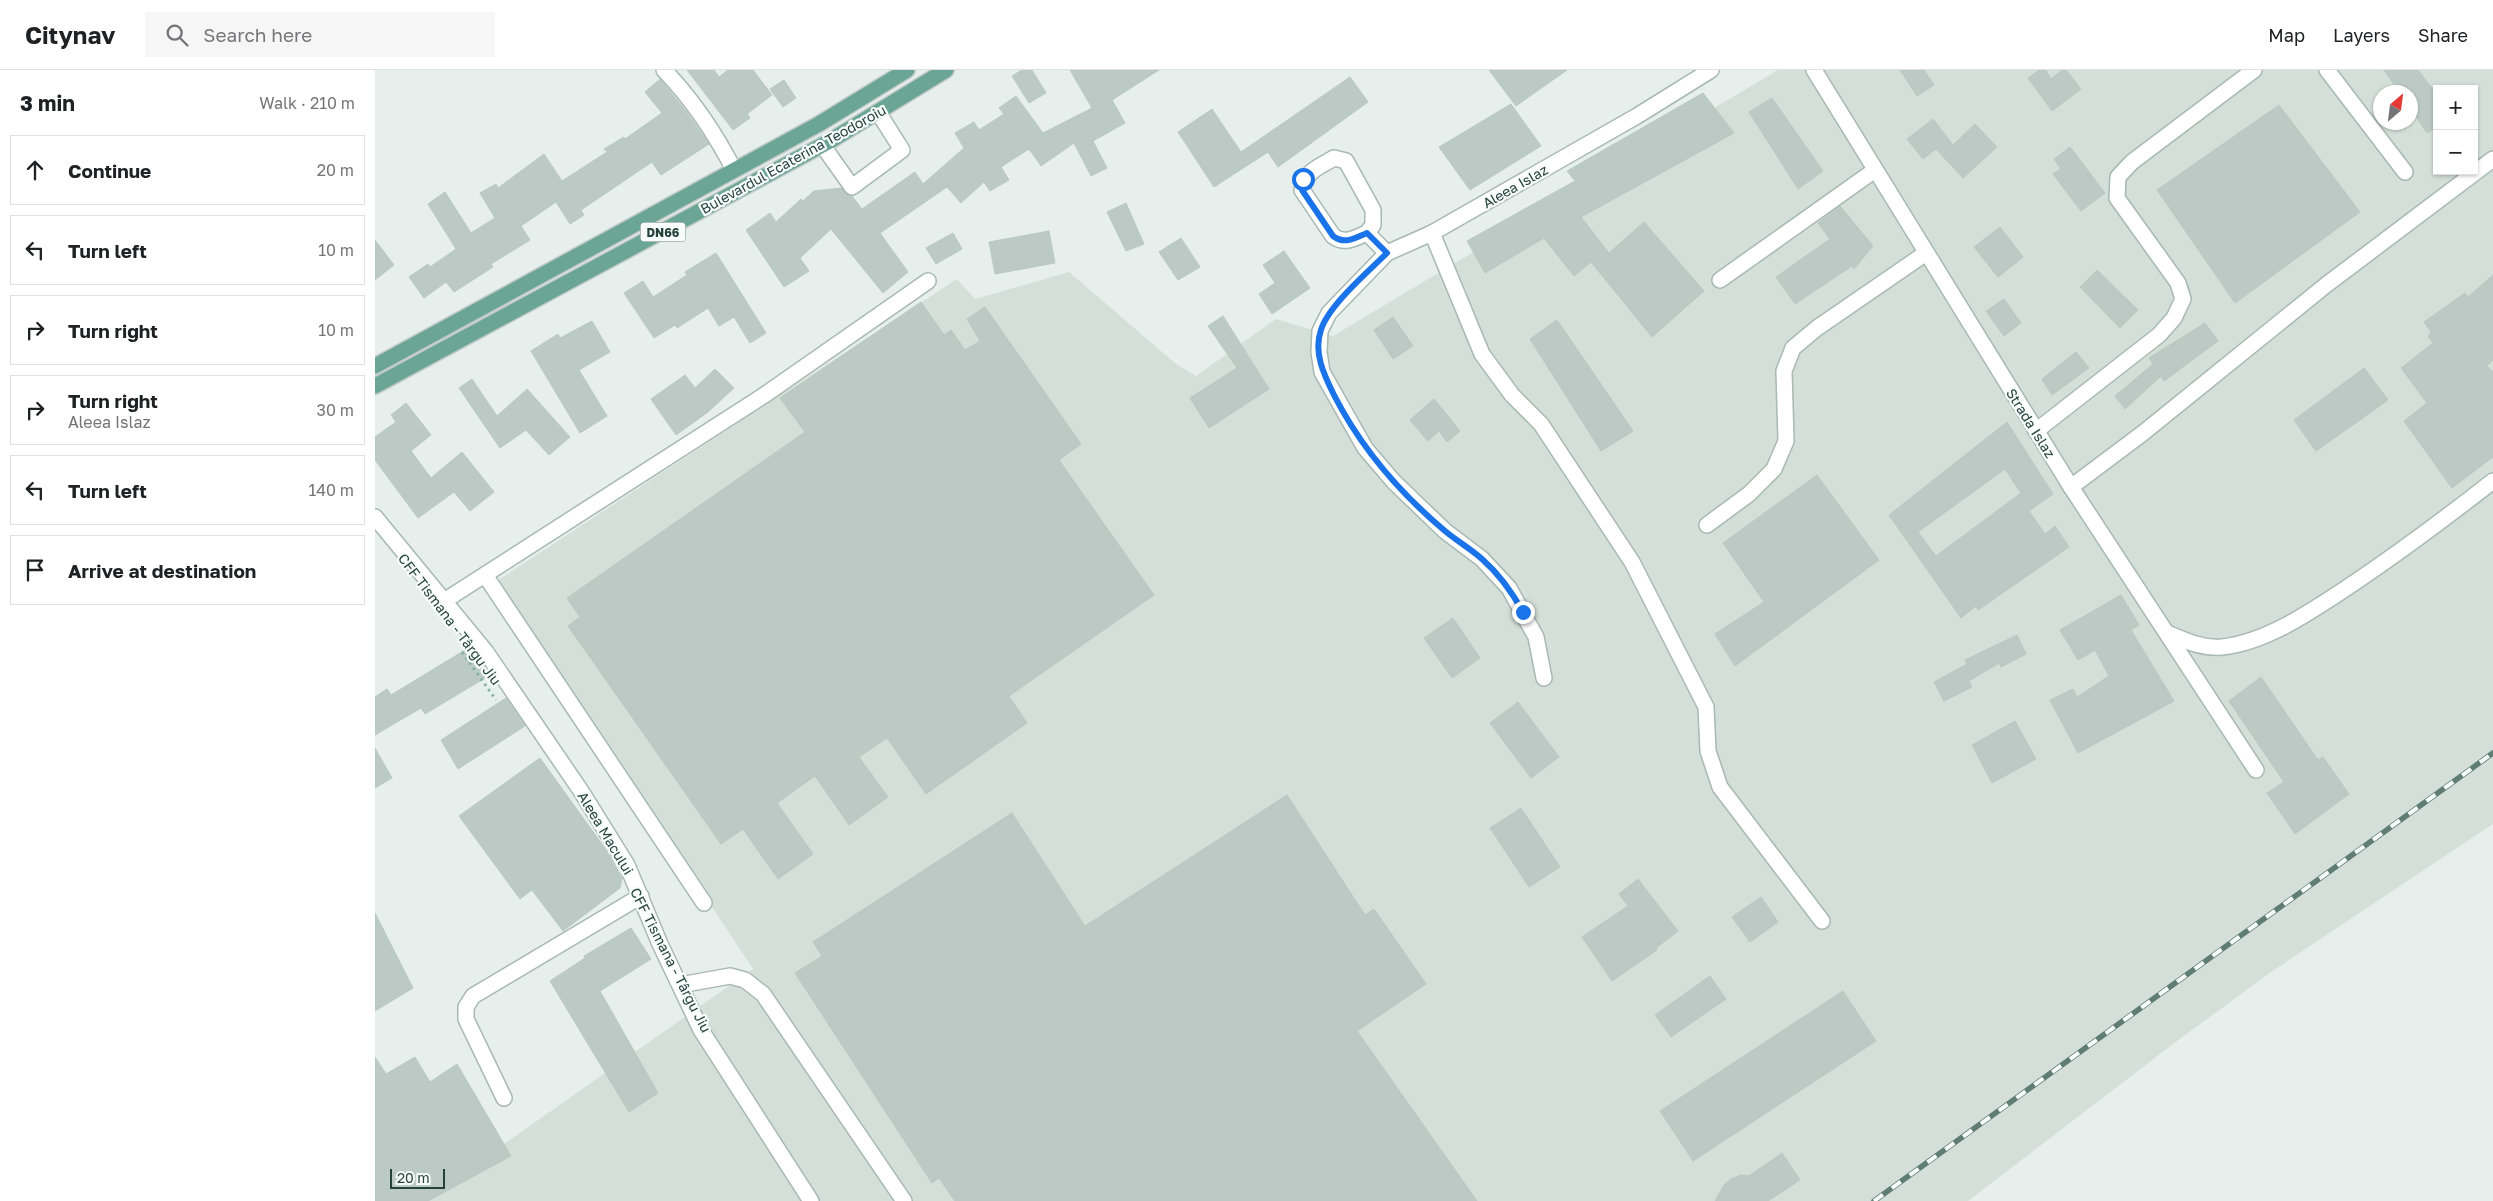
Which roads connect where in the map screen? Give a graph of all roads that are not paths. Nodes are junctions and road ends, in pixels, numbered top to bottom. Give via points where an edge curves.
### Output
1 (664, 70) edge
2 (907, 70) edge
3 (946, 70) edge
4 (1711, 70) edge
5 (1814, 70) edge
6 (2254, 70) edge
7 (2327, 70) edge
8 (878, 112) junction
9 (819, 124) junction
10 (826, 144) junction
11 (2493, 159) edge
12 (734, 170) junction
13 (1875, 170) junction
14 (2405, 172) dead end
15 (1367, 233) junction
16 (1432, 233) junction
17 (1387, 253) junction
18 (1926, 253) junction
19 (1719, 280) dead end
20 (928, 281) dead end
21 (375, 366) edge
22 (375, 386) edge
23 (2036, 431) junction
24 (2493, 481) edge
25 (2071, 487) junction
26 (375, 517) edge
27 (1707, 525) dead end
28 (485, 575) junction
29 (444, 602) junction
30 (2167, 633) junction
31 (1545, 678) dead end
32 (2256, 770) dead end
33 (641, 896) junction
34 (704, 903) dead end
35 (1822, 921) dead end
36 (679, 985) junction
37 (504, 1098) dead end
38 (811, 1201) edge
39 (904, 1201) edge

1 - 12 street via 690,97
2 - 9 main road, Bulevardul Ecaterina Teodoroiu
3 - 8 main road, Bulevardul Ecaterina Teodoroiu / DN66
4 - 16 street, Aleea Islaz
5 - 13 street, Strada Islaz
6 - 23 street via 2132,162 2118,177 2117,198 2178,283 2183,298 2174,318 2159,335
7 - 14 street
8 - 10 main road, Bulevardul Ecaterina Teodoroiu / DN66
8 - 10 street via 902,150 852,187
9 - 10 main road
9 - 12 main road, Bulevardul Ecaterina Teodoroiu
10 - 22 main road, Bulevardul Ecaterina Teodoroiu / DN66
11 - 25 street via 2326,285 2143,434
12 - 21 main road, Bulevardul Ecaterina Teodoroiu
13 - 18 street, Strada Islaz
13 - 19 street
15 - 15 street via 1347,241 1333,236 1302,190 1303,179 1334,158 1346,162 1373,210 1373,225
15 - 17 street
16 - 17 street, Aleea Islaz
16 - 35 street via 1482,354 1541,424 1632,562 1706,707 1708,752 1720,786
17 - 31 street, Aleea Islaz via 1329,313 1320,331 1322,372 1365,448 1394,482 1445,531 1482,559 1509,588 1536,637
18 - 23 street, Strada Islaz
18 - 27 street via 1793,348 1783,371 1786,441 1774,469 1749,494
20 - 28 street via 763,396
23 - 25 street, Strada Islaz
24 - 30 street via 2382,564 2318,607 2284,625 2253,639 2221,647 2194,645
25 - 30 street, Strada Islaz
26 - 29 street, Aleea Macului
28 - 29 street
28 - 34 street
29 - 33 street, Aleea Macului via 486,652 581,791 627,865
30 - 32 street, Strada Islaz
33 - 36 street, Aleea Macului
33 - 37 street via 473,996 466,1007 466,1019
36 - 38 street, Aleea Macului via 701,1030
36 - 39 street via 729,976 745,980 763,994

